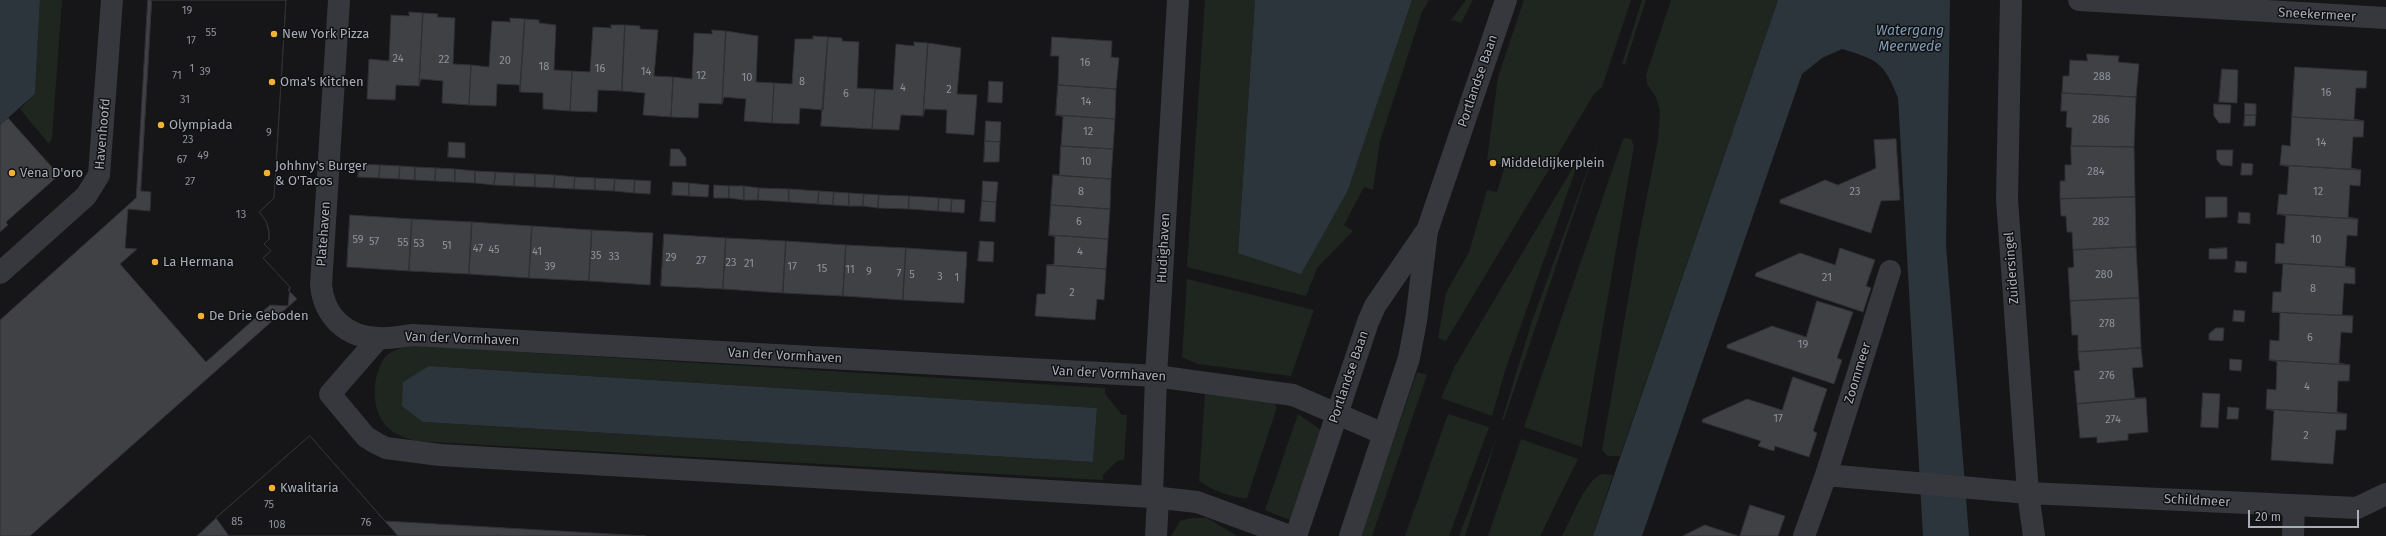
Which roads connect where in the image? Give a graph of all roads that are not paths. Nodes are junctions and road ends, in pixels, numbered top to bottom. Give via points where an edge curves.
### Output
1 (112, 0) edge
2 (339, 0) edge
3 (1178, 0) edge
4 (1506, 0) edge
5 (2011, 0) edge
6 (2078, 0) edge
7 (2386, 18) edge
8 (1427, 230) junction
9 (1890, 271) dead end
10 (0, 273) edge
11 (378, 338) junction
12 (1156, 376) junction
13 (1337, 413) junction
14 (1384, 434) junction
15 (1826, 475) junction
16 (2028, 493) junction
17 (2386, 494) edge
18 (1155, 498) junction
19 (2294, 506) junction
20 (1156, 536) edge
21 (1290, 536) edge
22 (1296, 536) edge
23 (1350, 536) edge
24 (1804, 536) edge
25 (2034, 536) edge
26 (2293, 536) edge

1 - 10 street, Havenhoofd via 99,175 86,196
2 - 11 street, Platehaven via 322,299 332,318 341,325 353,332
3 - 12 street, Hudighaven
4 - 8 street, Portlandse Baan
5 - 16 street, Zuidersingel via 2007,199
6 - 7 street, Sneekermeer via 2248,12
8 - 13 street, Portlandse Baan via 1375,306 1360,342
8 - 14 street, Portlandse Baan via 1409,358
9 - 15 street, Zoommeer
11 - 12 street, Van der Vormhaven via 413,335
11 - 18 street via 330,394 366,437 386,448 448,455
12 - 13 street, Van der Vormhaven via 1293,395
12 - 18 street, Hudighaven
13 - 14 street, Van der Vormhaven
13 - 22 street, Portlandse Baan
14 - 23 street, Portlandse Baan
15 - 16 street
15 - 24 street, Zoommeer
16 - 19 street, Schildmeer
16 - 25 street, Zuidersingel
17 - 19 street, Schildmeer via 2356,508
18 - 20 street, Hudighaven
18 - 21 street via 1197,502
19 - 26 street

